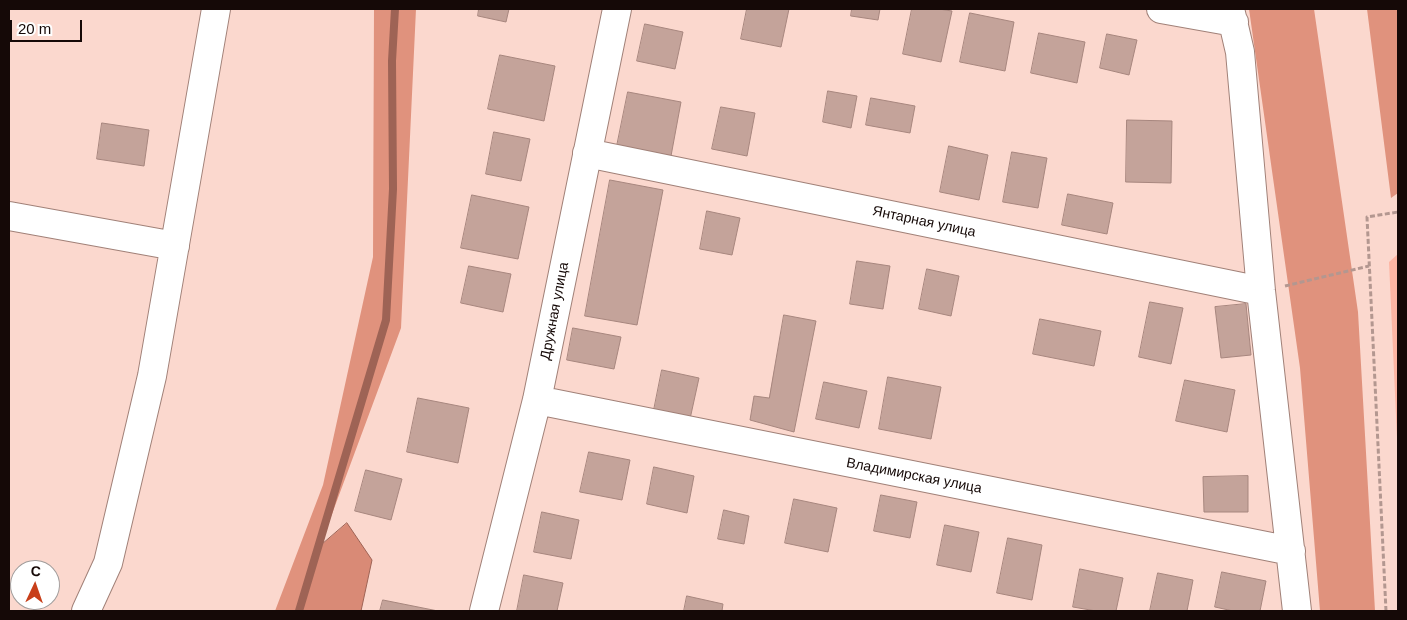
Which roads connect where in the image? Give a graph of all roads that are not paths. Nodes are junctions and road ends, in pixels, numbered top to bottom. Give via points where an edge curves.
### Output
1 (617, 9) edge
2 (1161, 9) edge
3 (214, 13) edge
4 (1232, 15) edge
5 (588, 153) junction
6 (9, 216) edge
7 (175, 246) junction
8 (1261, 291) junction
9 (537, 400) junction
10 (1291, 551) junction
11 (86, 611) edge
12 (484, 611) edge
13 (1297, 611) edge

1 - 5 street, Дружная улица
2 - 4 street
3 - 7 street
4 - 8 street via 1240,52
5 - 8 street, Янтарная улица
5 - 9 street, Дружная улица
6 - 7 street
7 - 11 street via 152,376 108,563
8 - 10 street
9 - 10 street, Владимирская улица
9 - 12 street, Дружная улица
10 - 13 street

